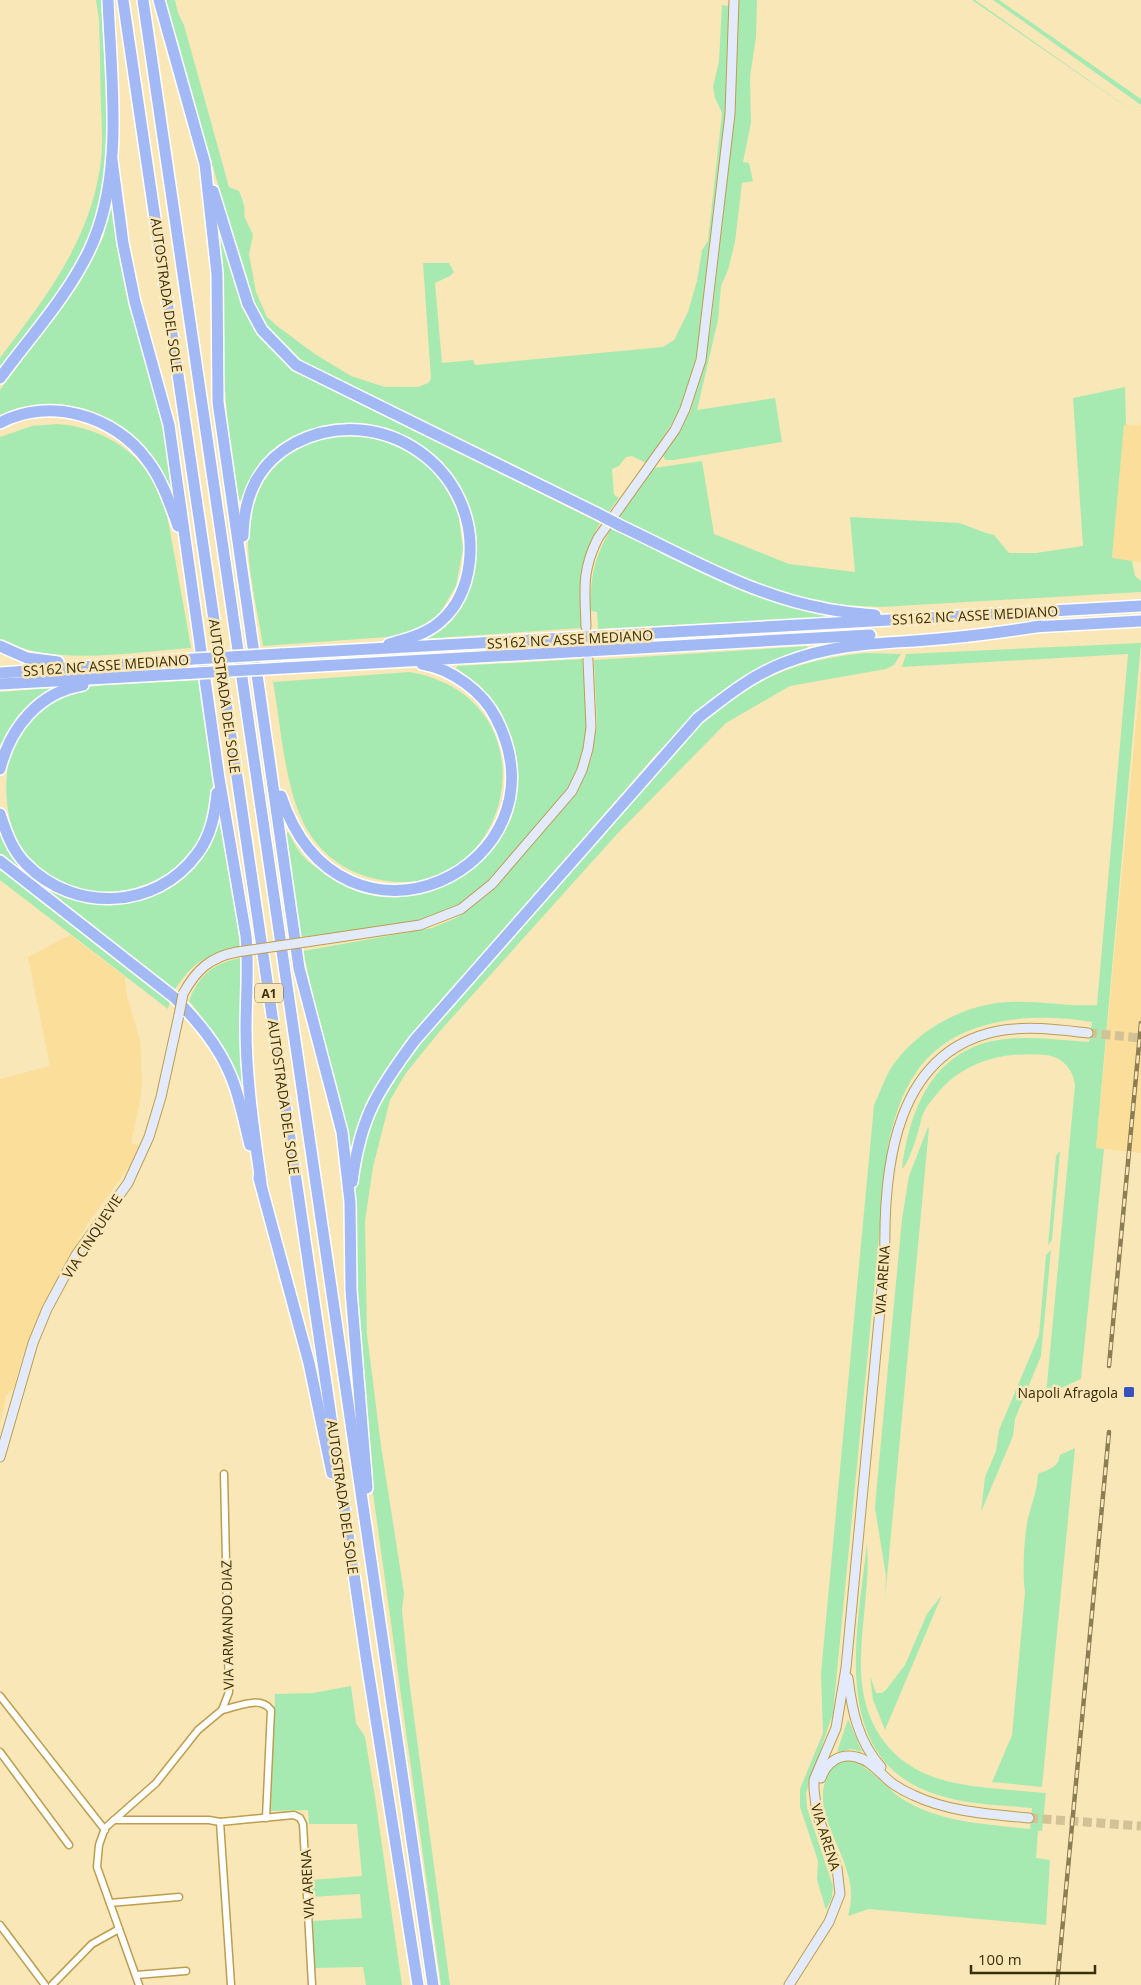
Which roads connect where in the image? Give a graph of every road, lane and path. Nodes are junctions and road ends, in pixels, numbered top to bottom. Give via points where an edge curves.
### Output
1 (108, 0) edge
2 (123, 0) edge
3 (143, 0) edge
4 (159, 0) edge
5 (734, 0) edge
6 (112, 160) junction
7 (205, 164) junction
8 (0, 378) edge
9 (0, 423) edge
10 (187, 555) junction
11 (242, 570) junction
12 (1141, 606) edge
13 (880, 618) junction
14 (1141, 621) edge
15 (586, 627) dead end
16 (883, 639) junction
17 (0, 646) edge
18 (362, 650) junction
19 (588, 660) dead end
20 (403, 662) junction
21 (130, 663) junction
22 (0, 673) edge
23 (131, 676) junction
24 (0, 684) edge
25 (0, 769) edge
26 (272, 769) junction
27 (219, 778) junction
28 (0, 814) edge
29 (0, 862) edge
30 (1088, 1033) tunnel mouth
31 (261, 1183) junction
32 (350, 1202) junction
33 (0, 1457) edge
34 (224, 1474) dead end
35 (356, 1583) junction
36 (385, 1659) junction
37 (846, 1668) junction
38 (0, 1696) edge
39 (222, 1710) junction
40 (0, 1752) edge
41 (906, 1792) junction
42 (814, 1795) junction
43 (266, 1818) junction
44 (1029, 1818) tunnel mouth
45 (114, 1820) junction
46 (220, 1822) junction
47 (105, 1830) junction
48 (69, 1845) dead end
49 (179, 1897) dead end
50 (110, 1903) junction
51 (0, 1926) edge
52 (119, 1929) junction
53 (186, 1971) dead end
54 (136, 1975) junction
55 (45, 1985) edge
56 (52, 1985) edge
57 (139, 1985) edge
58 (231, 1985) edge
59 (312, 1985) edge
60 (418, 1985) edge
61 (433, 1985) edge
62 (789, 1985) edge

1 - 6 highway
2 - 35 highway, AUTOSTRADA DEL SOLE / A1
3 - 36 highway, AUTOSTRADA DEL SOLE / A1
4 - 7 highway
5 - 15 street via 730,114 701,360 675,430 598,538 589,556 584,576
6 - 8 highway via 101,219 90,251 70,284
6 - 10 highway via 133,292 169,425
7 - 11 highway via 217,274 218,402
7 - 13 highway, bridge via 248,304 262,330 296,365 742,583 820,608
9 - 10 highway via 36,412 61,411 88,416 110,426 148,460 170,505
10 - 27 highway
11 - 18 highway via 243,516 251,490 261,470 279,452 306,438 330,431 357,430 402,440 438,467 462,505 470,532 467,579 459,600 440,622 412,638
11 - 26 highway
12 - 13 highway, SS162 NC ASSE MEDIANO
13 - 18 highway, SS162 NC ASSE MEDIANO
14 - 16 highway, SS162 NC ASSE MEDIANO via 1041,626 984,635
16 - 20 highway, SS162 NC ASSE MEDIANO
16 - 32 highway via 840,646 783,664 754,678 698,718 415,1040 386,1080 367,1114 356,1151
17 - 21 highway via 27,658 48,662
18 - 21 highway, SS162 NC ASSE MEDIANO, bridge
19 - 33 street, VIA CINQUEVIE, bridge via 588,749 572,791 492,884 461,909 420,925 223,954 196,973 183,994 149,1137 128,1183 76,1255 47,1309 33,1343
20 - 23 highway, SS162 NC ASSE MEDIANO, bridge
20 - 26 highway via 432,666 451,674 478,694 493,712 505,735 512,785 508,807 496,833 479,856 454,876 428,886 395,891 375,889 348,880 313,856 299,837
21 - 22 highway, SS162 NC ASSE MEDIANO
23 - 24 highway, SS162 NC ASSE MEDIANO
23 - 25 highway via 70,687 43,701 20,722 5,749
26 - 32 highway via 299,968 342,1132
27 - 28 highway via 212,823 198,853 178,875 137,896 107,900 76,896 48,883 25,863 8,838
27 - 31 highway via 246,936 249,1089
29 - 31 highway via 175,998 197,1021 219,1051 231,1075
30 - 37 street, VIA ARENA via 1024,1028 974,1039 938,1061 922,1078 907,1102 894,1145 884,1228 885,1257
31 - 35 highway via 309,1364
32 - 36 highway via 351,1290 361,1428
34 - 39 street, VIA ARMANDO DIAZ via 229,1692
35 - 60 highway, AUTOSTRADA DEL SOLE / A1
36 - 61 highway, AUTOSTRADA DEL SOLE / A1
37 - 41 street, VIA ARENA via 858,1730 873,1758
37 - 42 street, VIA ARENA via 836,1728 814,1780
38 - 47 street
39 - 43 street via 257,1702 271,1710
39 - 45 street, VIA ARMANDO DIAZ via 198,1730 156,1783
40 - 48 street
41 - 42 street, VIA ARENA via 868,1761 850,1756 828,1765
41 - 44 street, VIA ARENA via 948,1808
42 - 62 street, VIA ARENA via 817,1814 837,1868 840,1894 830,1922
43 - 46 street, VIA ARENA
43 - 59 street, VIA ARENA via 294,1816 303,1824
45 - 46 street, VIA ARENA
45 - 47 street, VIA ARMANDO DIAZ
46 - 58 street
47 - 50 street, VIA ARMANDO DIAZ via 99,1844 96,1867
49 - 50 street
50 - 52 street, VIA ARMANDO DIAZ
51 - 55 street
52 - 54 street, VIA ARMANDO DIAZ
52 - 56 street via 92,1944
53 - 54 street
54 - 57 street, VIA ARMANDO DIAZ

